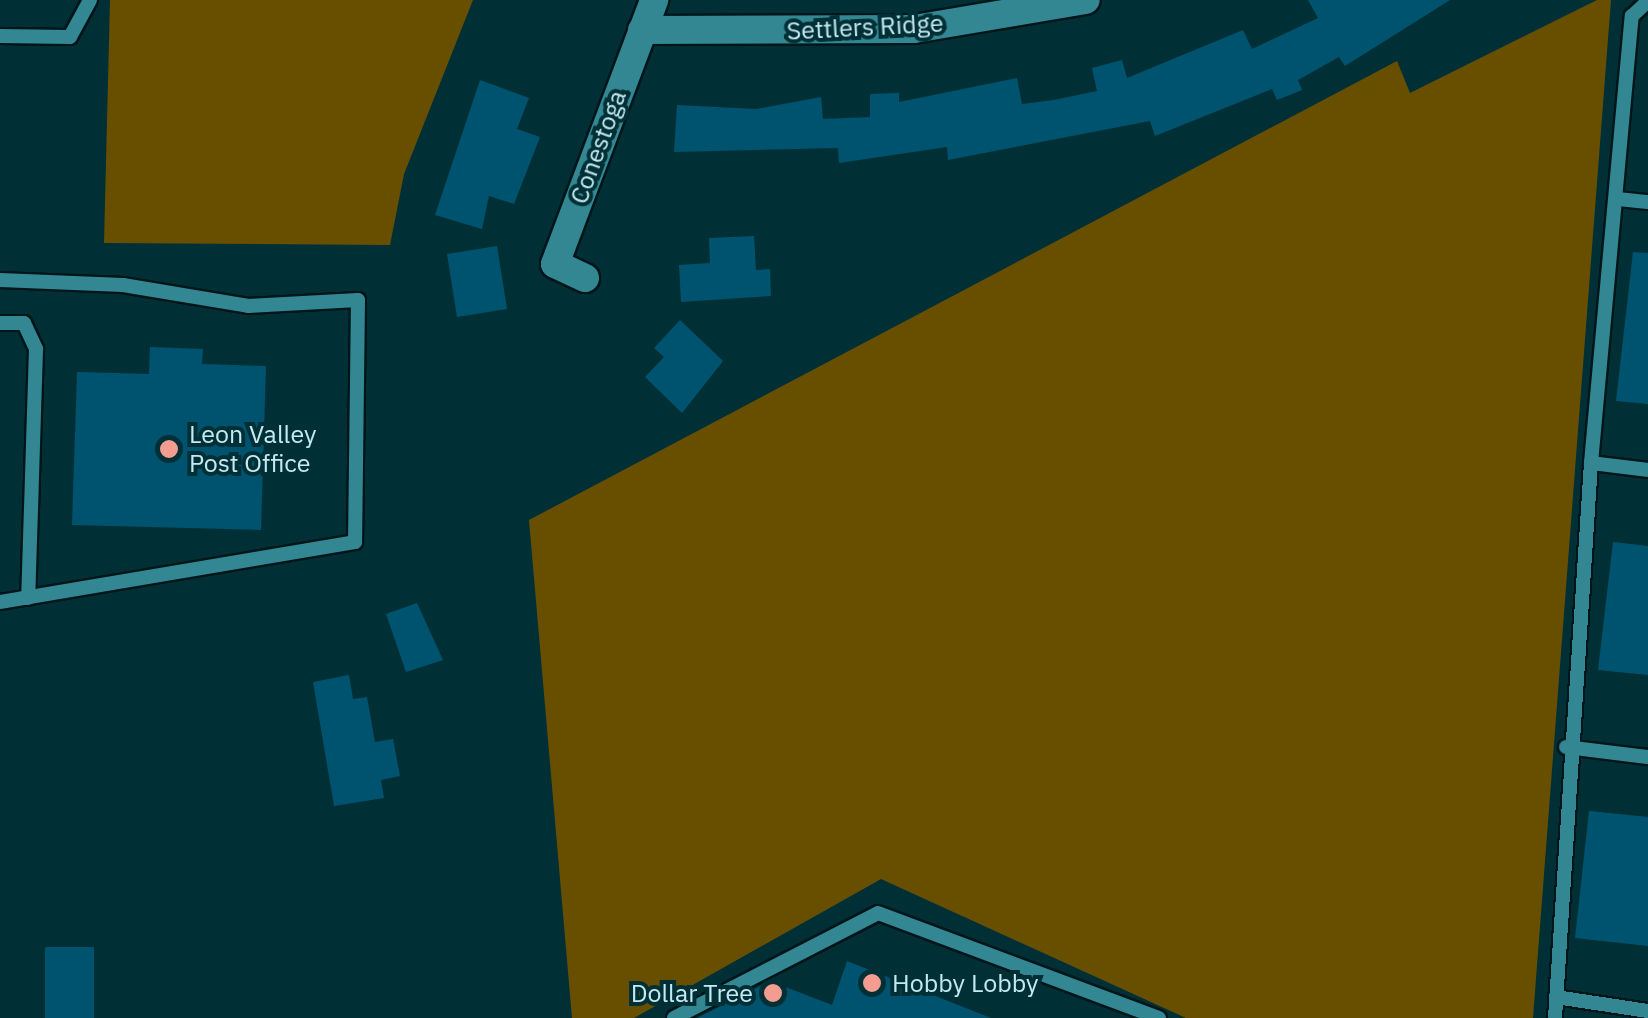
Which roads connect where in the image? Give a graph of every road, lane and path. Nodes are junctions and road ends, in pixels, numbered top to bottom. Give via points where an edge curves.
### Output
1 (90, 0) edge
2 (654, 0) edge
3 (1086, 0) edge
4 (1648, 1) edge
5 (642, 30) junction
6 (0, 36) edge
7 (1618, 199) junction
8 (1648, 202) edge
9 (584, 278) dead end
10 (0, 280) edge
11 (0, 323) edge
12 (1591, 462) junction
13 (1648, 470) edge
14 (28, 598) junction
15 (0, 602) edge
16 (1566, 748) junction
17 (1648, 757) edge
18 (1556, 996) junction
19 (1648, 1011) edge
20 (674, 1018) edge
21 (1160, 1018) edge
22 (1555, 1018) edge

1 - 6 lane via 70,37
2 - 5 street, Conestoga
3 - 5 street, Settlers Ridge via 914,29
4 - 7 lane via 1632,16
5 - 9 street, Conestoga via 555,264
7 - 8 lane
7 - 12 lane
10 - 14 lane via 123,285 248,306 358,300 355,542
11 - 14 lane via 24,324 36,349
12 - 13 lane
12 - 16 lane
14 - 15 lane
16 - 17 lane
16 - 18 lane
18 - 19 lane
18 - 22 lane
20 - 21 lane via 878,913

